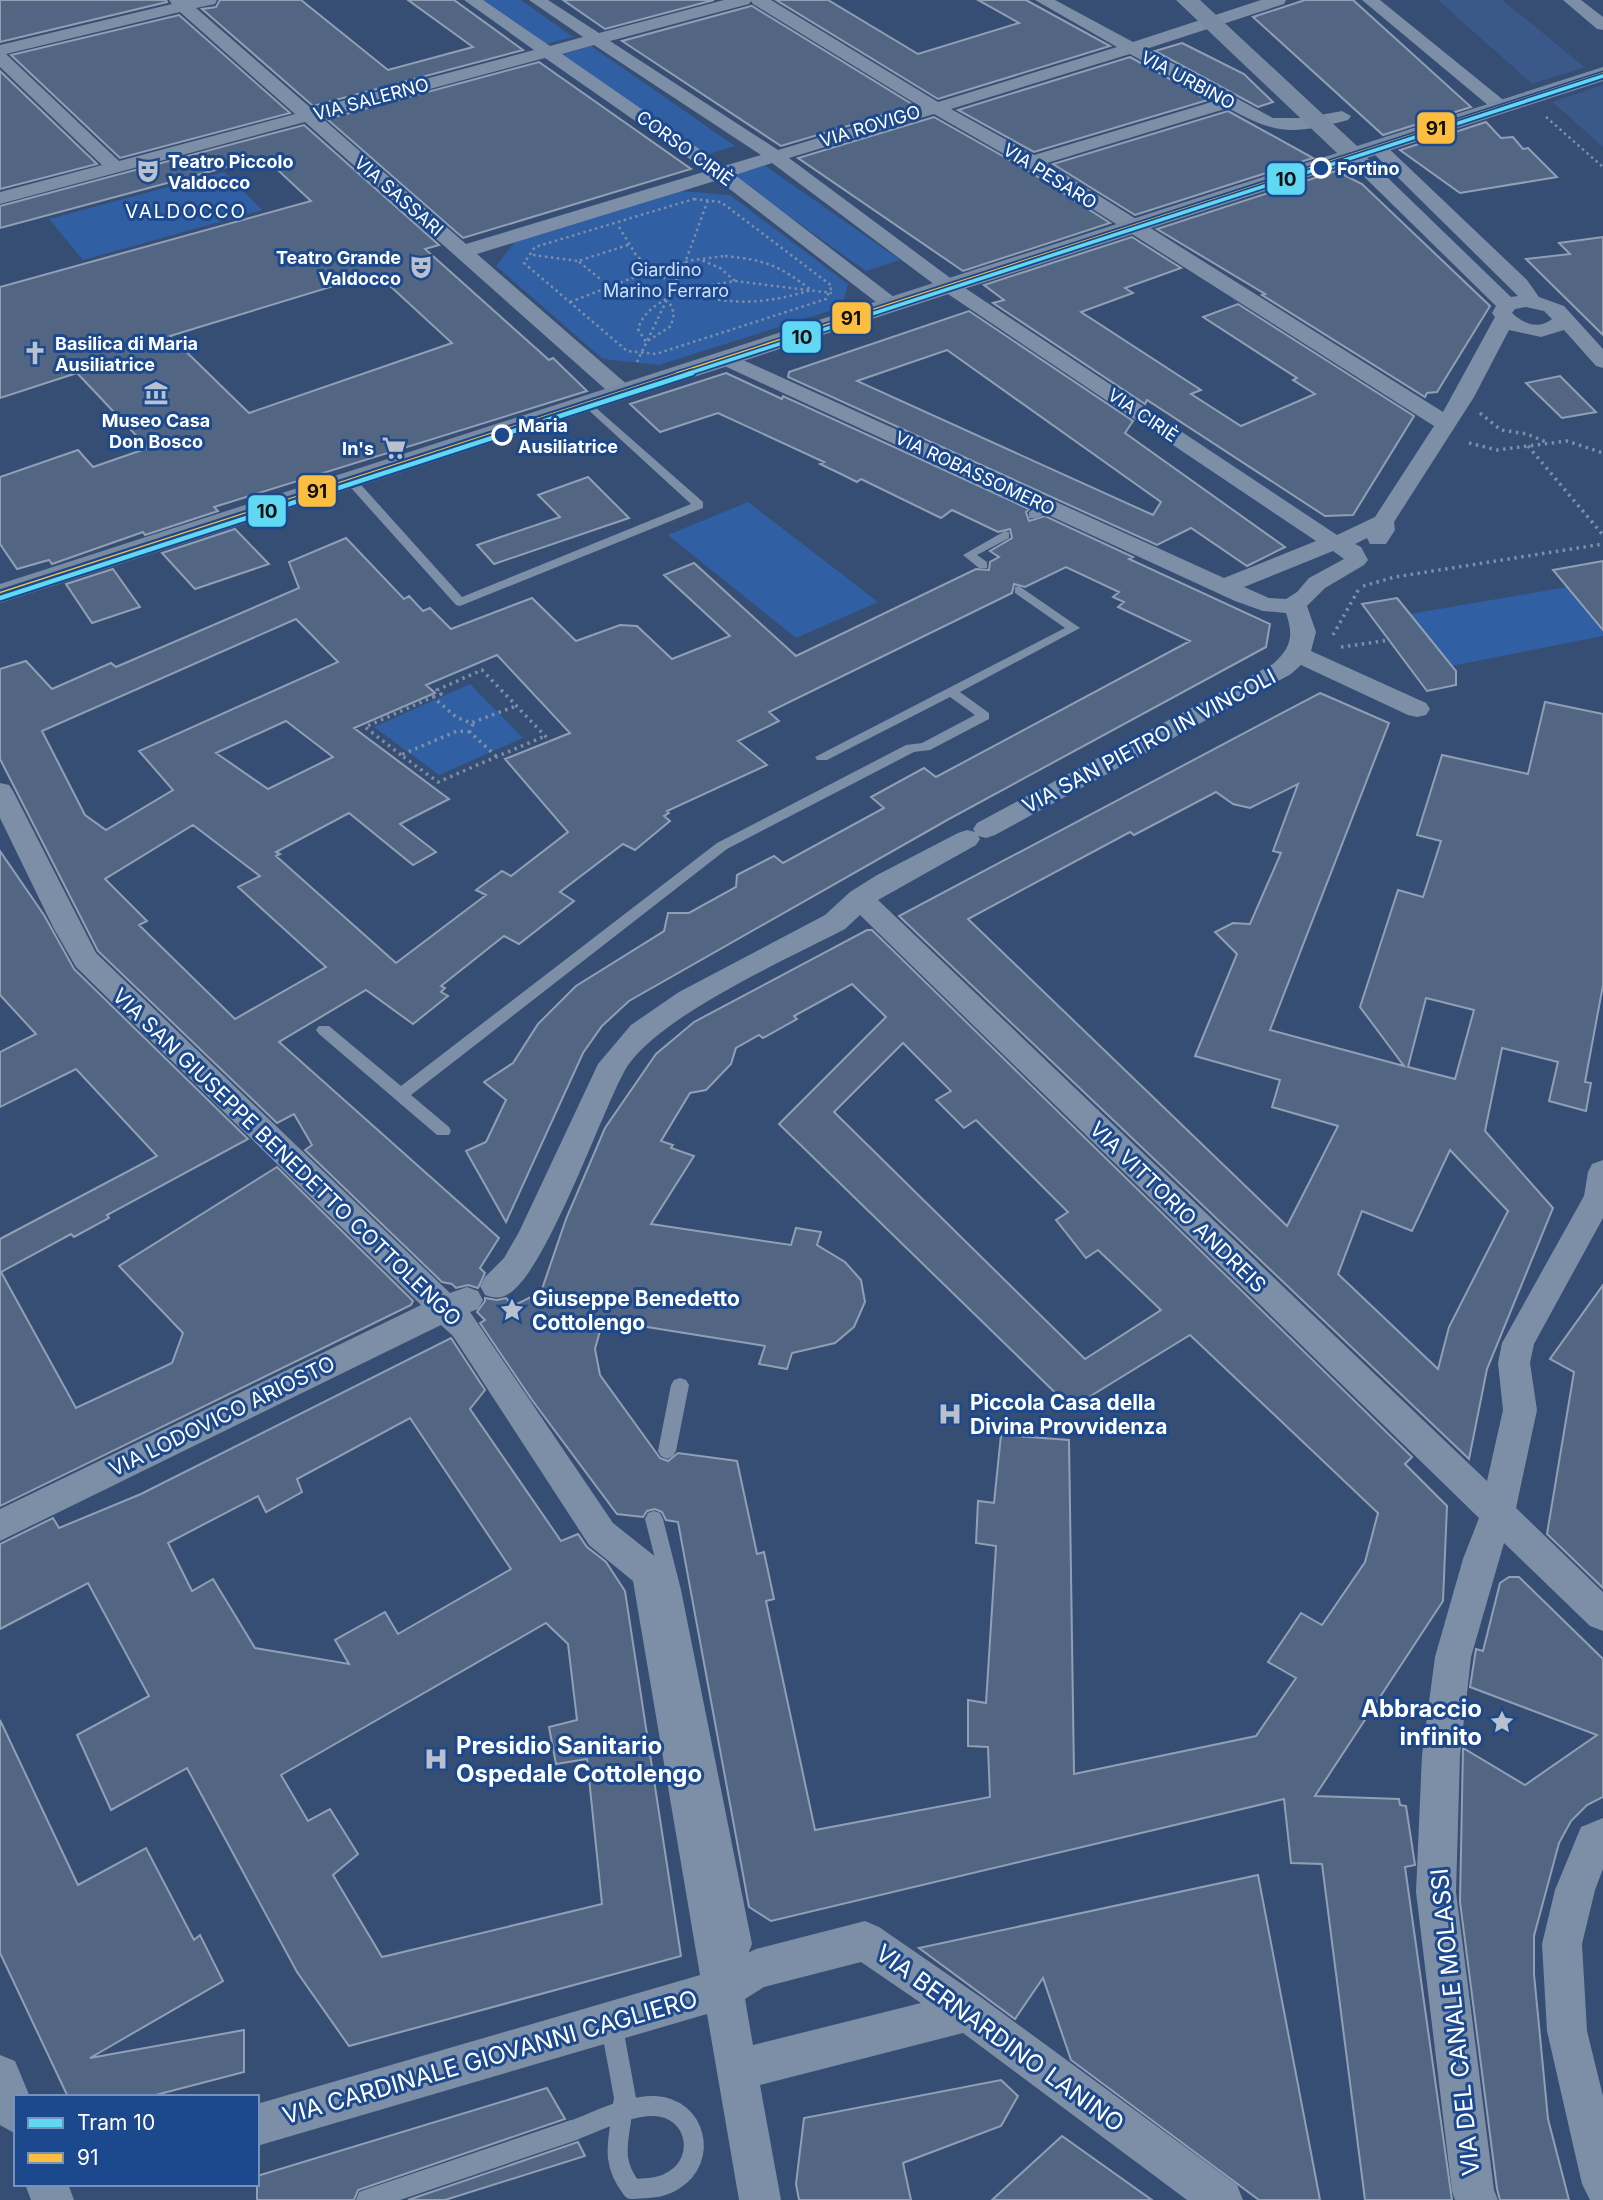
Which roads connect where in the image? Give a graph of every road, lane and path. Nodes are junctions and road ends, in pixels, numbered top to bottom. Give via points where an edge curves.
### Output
1 (209, 0) edge
2 (472, 0) edge
3 (537, 0) edge
4 (743, 0) edge
5 (759, 0) edge
6 (1043, 0) edge
7 (1187, 0) edge
8 (1278, 0) edge
9 (1370, 0) edge
10 (1571, 0) edge
11 (180, 3) edge
12 (1220, 12) edge
13 (1603, 25) edge
14 (595, 39) junction
15 (1129, 49) junction
16 (0, 50) edge
17 (550, 52) junction
18 (0, 57) edge
19 (1603, 74) edge
20 (1525, 99) junction
21 (1230, 102) junction
22 (934, 107) junction
23 (1501, 107) junction
24 (307, 116) junction
25 (1330, 119) junction
26 (1364, 150) junction
27 (773, 155) junction
28 (1032, 162) junction
29 (115, 167) junction
30 (1603, 167) edge
31 (720, 173) junction
32 (710, 193) dead end
33 (0, 198) edge
34 (707, 201) junction
35 (617, 222) junction
36 (1132, 227) junction
37 (628, 245) junction
38 (462, 252) junction
39 (693, 258) junction
40 (686, 260) junction
41 (652, 270) junction
42 (735, 281) junction
43 (675, 284) junction
44 (610, 286) junction
45 (949, 286) junction
46 (683, 288) junction
47 (811, 290) junction
48 (830, 292) junction
49 (835, 293) dead end
50 (668, 298) junction
51 (1532, 301) junction
52 (570, 302) junction
53 (892, 305) junction
54 (1506, 312) junction
55 (1562, 315) junction
56 (1532, 330) junction
57 (1494, 341) junction
58 (646, 342) junction
59 (641, 353) junction
60 (1596, 355) edge
61 (725, 359) junction
62 (635, 366) dead end
63 (622, 392) junction
64 (587, 403) junction
65 (1457, 403) junction
66 (1446, 423) junction
67 (1469, 443) dead end
68 (1546, 443) junction
69 (1527, 446) junction
70 (1603, 453) edge
71 (350, 480) junction
72 (1383, 522) junction
73 (1005, 535) dead end
74 (1603, 535) edge
75 (1336, 544) junction
76 (1603, 544) edge
77 (983, 565) dead end
78 (1354, 571) junction
79 (1224, 587) junction
80 (1360, 587) junction
81 (1019, 590) dead end
82 (0, 594) edge
83 (1294, 604) junction
84 (1390, 640) dead end
85 (1299, 655) junction
86 (951, 691) junction
87 (433, 697) junction
88 (516, 706) junction
89 (1417, 709) dead end
90 (460, 723) junction
91 (473, 724) junction
92 (457, 731) junction
93 (470, 732) junction
94 (545, 736) junction
95 (550, 741) dead end
96 (401, 755) junction
97 (497, 757) junction
98 (822, 757) dead end
99 (4, 809) edge
100 (860, 900) junction
101 (324, 1030) dead end
102 (400, 1095) junction
103 (443, 1131) dead end
104 (1603, 1172) edge
105 (496, 1286) dead end
106 (456, 1305) junction
107 (680, 1385) dead end
108 (667, 1451) dead end
109 (1497, 1515) junction
110 (0, 1526) edge
111 (649, 1573) junction
112 (1603, 1615) edge
113 (1603, 1836) edge
114 (723, 1989) junction
115 (968, 2012) junction
116 (611, 2022) junction
117 (737, 2070) junction
118 (0, 2076) edge
119 (14, 2108) edge
120 (259, 2124) edge
121 (1603, 2184) edge
122 (367, 2200) edge
123 (760, 2200) edge
124 (1222, 2200) edge
125 (1477, 2200) edge

1 - 11 street
2 - 17 street, CORSO CIRIÈ
3 - 14 street, CORSO CIRIÈ
4 - 14 street, VIA SALERNO
5 - 22 street, VIA PESARO
6 - 15 street, VIA URBINO
7 - 12 street
8 - 12 street, VIA ROVIGO
9 - 23 street
10 - 13 street
11 - 16 street
11 - 24 street, VIA SASSARI
12 - 15 street, VIA ROVIGO
12 - 25 street via 1294,103
14 - 17 street, VIA SALERNO
14 - 27 street, CORSO CIRIÈ
15 - 21 street, VIA URBINO
15 - 22 street, VIA ROVIGO
17 - 24 street, VIA SALERNO
17 - 31 street, CORSO CIRIÈ
18 - 29 street
19 - 20 street
20 - 23 street
20 - 30 path
21 - 25 street, VIA URBINO via 1282,126
21 - 28 street
22 - 27 street, VIA ROVIGO
22 - 28 street, VIA PESARO
23 - 26 street
24 - 29 street, VIA SALERNO
24 - 38 street, VIA SASSARI
25 - 26 street
26 - 36 street
26 - 51 street via 1520,284
26 - 54 street
27 - 31 street, VIA ROVIGO
27 - 45 street, CORSO CIRIÈ
28 - 36 street, VIA PESARO
29 - 33 street, VIA SALERNO
31 - 38 street, VIA ROVIGO
31 - 53 street, CORSO CIRIÈ
32 - 34 path
34 - 35 path via 694,200
34 - 40 path
34 - 48 path via 721,202 832,286
35 - 37 path
35 - 52 path via 536,247 524,263
36 - 45 street
36 - 66 street, VIA PESARO
37 - 41 path
37 - 44 path via 578,261
38 - 63 street, VIA SASSARI
39 - 40 path
39 - 42 path via 720,268
39 - 47 path via 732,257 773,265
40 - 41 path
40 - 43 path
41 - 43 path
41 - 44 path
42 - 46 path
42 - 47 path
43 - 46 path
43 - 50 path
44 - 52 path
45 - 53 street
45 - 75 street, VIA CIRIÈ
46 - 47 path via 710,299 746,303
47 - 48 path
48 - 49 path
48 - 59 path via 827,299 656,354
50 - 58 path
50 - 58 path via 674,321 660,336
50 - 58 path via 640,320 638,329
51 - 54 street
51 - 55 street
52 - 59 path via 627,351
53 - 61 street
54 - 56 street
54 - 57 street
55 - 56 street via 1555,328
55 - 60 street
56 - 57 street
56 - 60 street
57 - 65 street
58 - 59 path
59 - 62 path
61 - 63 street
61 - 79 street, VIA ROBASSOMERO via 1040,510
63 - 64 street
64 - 71 street
64 - 71 lane via 699,505 460,602
65 - 66 street
65 - 68 path via 1476,409 1501,430
66 - 72 street
67 - 69 path via 1497,450
68 - 69 path
68 - 70 path via 1567,441
69 - 74 path
71 - 82 street
72 - 75 street
72 - 78 street via 1384,530
73 - 77 lane via 969,555
75 - 78 street, VIA CIRIÈ via 1353,552
75 - 79 street
76 - 80 path via 1395,577
78 - 80 path
78 - 83 street via 1351,566 1318,582 1308,596
79 - 83 street, VIA ROBASSOMERO via 1267,605
80 - 84 path via 1334,629 1332,646
81 - 86 lane via 1074,628
83 - 85 street, VIA SAN PIETRO IN VINCOLI via 1304,626
85 - 89 street
85 - 100 street, VIA SAN PIETRO IN VINCOLI via 1254,686
86 - 98 lane
86 - 102 lane via 984,716 925,747 911,748 722,846
87 - 88 path via 441,694 437,690 482,670
87 - 90 path
87 - 96 path via 365,727
88 - 91 path
88 - 94 path
90 - 91 path
90 - 92 path
91 - 93 path
92 - 93 path
92 - 96 path
93 - 97 path
94 - 95 path
94 - 97 path
96 - 97 path via 438,782
99 - 106 street, VIA SAN GIUSEPPE BENEDETTO COTTOLENGO via 76,944 98,973
100 - 105 street, VIA SAN PIETRO IN VINCOLI via 835,922 689,999 621,1052 524,1253
100 - 109 street, VIA VITTORIO ANDREIS
101 - 102 lane
102 - 103 lane
104 - 109 street via 1599,1197 1518,1343 1514,1363 1520,1410
106 - 110 street, VIA LODOVICO ARIOSTO
106 - 111 street, VIA SAN GIUSEPPE BENEDETTO COTTOLENGO via 464,1327 601,1534
107 - 108 lane
109 - 112 street, VIA VITTORIO ANDREIS
109 - 125 street, VIA DEL CANALE MOLASSI via 1453,1657 1441,1755 1436,1879
111 - 114 street
111 - 114 lane via 654,1519 673,1590 741,1944
113 - 121 street via 1595,1840 1575,1890 1562,1944 1567,2031
114 - 115 street, VIA BERNARDINO LANINO via 757,1969 865,1941
114 - 116 street, VIA CARDINALE GIOVANNI CAGLIERO
114 - 117 street
115 - 117 street
115 - 124 street, VIA BERNARDINO LANINO
116 - 120 street, VIA CARDINALE GIOVANNI CAGLIERO
116 - 122 lane, bridge via 625,2098 621,2121 614,2159 619,2174 632,2189 650,2191 667,2186 682,2175 694,2155 694,2131 683,2116 653,2105 571,2131
117 - 123 street
118 - 119 street

